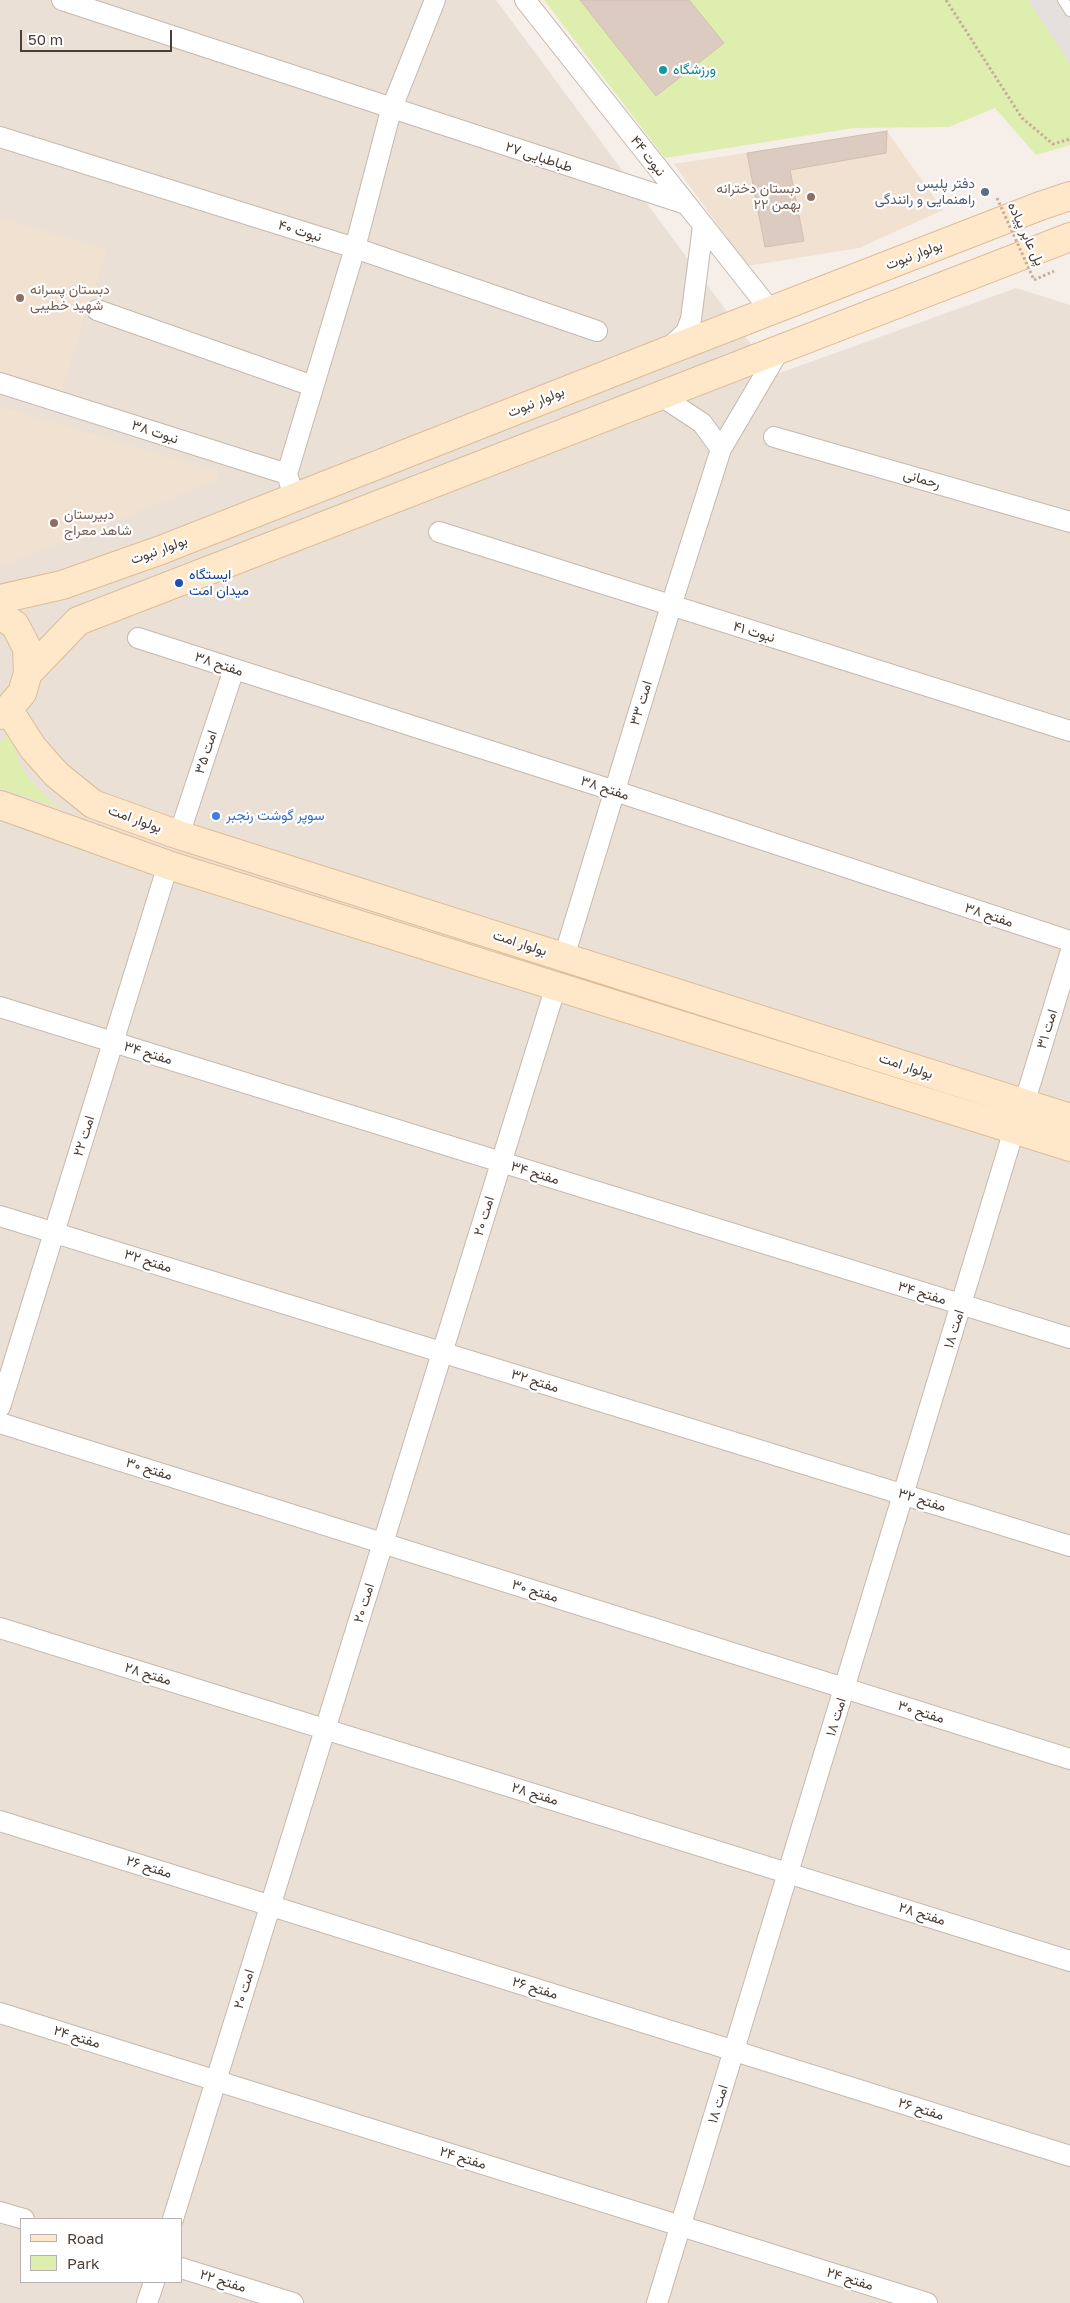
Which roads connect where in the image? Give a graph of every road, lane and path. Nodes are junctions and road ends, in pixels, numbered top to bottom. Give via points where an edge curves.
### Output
1 (62, 0) edge
2 (434, 0) edge
3 (525, 0) edge
4 (946, 0) edge
5 (1063, 0) edge
6 (1070, 11) edge
7 (392, 110) junction
8 (0, 137) edge
9 (1070, 139) edge
10 (1070, 196) edge
11 (997, 198) dead end
12 (686, 204) junction
13 (703, 226) junction
14 (1070, 237) edge
15 (355, 248) junction
16 (1055, 270) dead end
17 (97, 310) dead end
18 (771, 311) junction
19 (597, 331) dead end
20 (780, 349) junction
21 (666, 351) junction
22 (0, 383) edge
23 (313, 386) junction
24 (661, 396) junction
25 (774, 437) dead end
26 (721, 449) junction
27 (291, 486) junction
28 (1070, 522) edge
29 (439, 532) dead end
30 (0, 599) edge
31 (671, 606) junction
32 (0, 615) edge
33 (138, 638) dead end
34 (234, 669) junction
35 (28, 673) junction
36 (4, 712) edge
37 (1070, 731) edge
38 (615, 791) junction
39 (0, 805) edge
40 (179, 835) junction
41 (168, 865) junction
42 (1070, 941) edge
43 (1070, 954) edge
44 (564, 957) junction
45 (556, 986) junction
46 (0, 1006) edge
47 (114, 1042) junction
48 (1024, 1104) junction
49 (1070, 1118) edge
50 (1014, 1130) junction
51 (1070, 1147) edge
52 (501, 1162) junction
53 (0, 1216) edge
54 (54, 1232) junction
55 (961, 1305) junction
56 (1070, 1338) edge
57 (442, 1352) junction
58 (0, 1407) edge
59 (0, 1423) edge
60 (903, 1494) junction
61 (383, 1543) junction
62 (1070, 1546) edge
63 (0, 1628) edge
64 (844, 1688) junction
65 (325, 1729) junction
66 (1070, 1759) edge
67 (0, 1821) edge
68 (788, 1873) junction
69 (270, 1905) junction
70 (1070, 1961) edge
71 (0, 2013) edge
72 (734, 2051) junction
73 (216, 2081) junction
74 (1070, 2156) edge
75 (0, 2212) edge
76 (21, 2218) edge
77 (173, 2218) edge
78 (681, 2226) junction
79 (182, 2268) edge
80 (154, 2283) edge
81 (147, 2303) edge
82 (293, 2303) edge
83 (657, 2303) edge
84 (926, 2303) edge

1 - 7 street, طباطبایی ۲۷
2 - 7 street
3 - 12 street, نبوت ۴۴
4 - 9 path via 1022,118 1053,144
5 - 6 lane
7 - 12 street, طباطبایی ۲۷
7 - 15 street
8 - 15 street, نبوت ۴۰
10 - 18 main road, بولوار نبوت
11 - 16 path, پل عابر پیاده, bridge via 1034,280
12 - 13 street, نبوت ۴۴
13 - 18 street, نبوت ۴۴
13 - 21 street via 691,319 686,332
14 - 20 main road
15 - 19 street, نبوت ۴۰
15 - 23 street
17 - 23 street
18 - 21 main road, بولوار نبوت
20 - 24 main road
20 - 26 street, امت ۳۳
21 - 27 main road, بولوار نبوت
22 - 27 street, نبوت ۳۸
23 - 27 street
24 - 26 street via 702,423
24 - 35 main road via 78,622
25 - 28 street, رحمانی
26 - 31 street, امت ۳۳
27 - 30 main road, بولوار نبوت via 161,550 62,585
29 - 31 street, نبوت ۴۱
31 - 37 street, نبوت ۴۱
31 - 38 street, امت ۳۳
32 - 35 main road via 15,625 27,648
33 - 34 street, مفتح ۳۸
34 - 38 street, مفتح ۳۸
34 - 40 street, امت ۳۵
35 - 36 main road via 22,693
36 - 40 main road, بولوار امت via 56,774 93,804
38 - 42 street, مفتح ۳۸
38 - 44 street, امت ۳۳
39 - 41 main road, بولوار امت
40 - 44 main road, بولوار امت
41 - 45 main road, بولوار امت
41 - 47 street, امت ۲۲
43 - 48 street, امت ۳۱
44 - 48 main road, بولوار امت
45 - 50 main road, بولوار امت
45 - 52 street, امت ۲۰
46 - 47 street, مفتح ۳۴
47 - 52 street, مفتح ۳۴
47 - 54 street, امت ۲۲
48 - 49 main road, بولوار امت
48 - 50 main road
50 - 51 main road, بولوار امت
50 - 55 street, امت ۱۸
52 - 55 street, مفتح ۳۴
52 - 57 street, امت ۲۰
53 - 54 street, مفتح ۳۲
54 - 57 street, مفتح ۳۲
54 - 58 street, امت ۲۲
55 - 56 street, مفتح ۳۴
55 - 60 street, امت ۱۸
57 - 60 street, مفتح ۳۲
57 - 61 street, امت ۲۰
59 - 61 street, مفتح ۳۰
60 - 62 street, مفتح ۳۲
60 - 64 street, امت ۱۸
61 - 64 street, مفتح ۳۰
61 - 65 street, امت ۲۰
63 - 65 street, مفتح ۲۸
64 - 66 street, مفتح ۳۰
64 - 68 street, امت ۱۸
65 - 68 street, مفتح ۲۸
65 - 69 street, امت ۲۰
67 - 69 street, مفتح ۲۶
68 - 70 street, مفتح ۲۸
68 - 72 street, امت ۱۸
69 - 72 street, مفتح ۲۶
69 - 73 street, امت ۲۰
71 - 73 street, مفتح ۲۴
72 - 74 street, مفتح ۲۶
72 - 78 street, امت ۱۸
73 - 77 street, امت ۲۰
73 - 78 street, مفتح ۲۴
75 - 76 street
78 - 83 street, امت ۱۸
78 - 84 street, مفتح ۲۴
79 - 82 street, مفتح ۲۲
80 - 81 street

